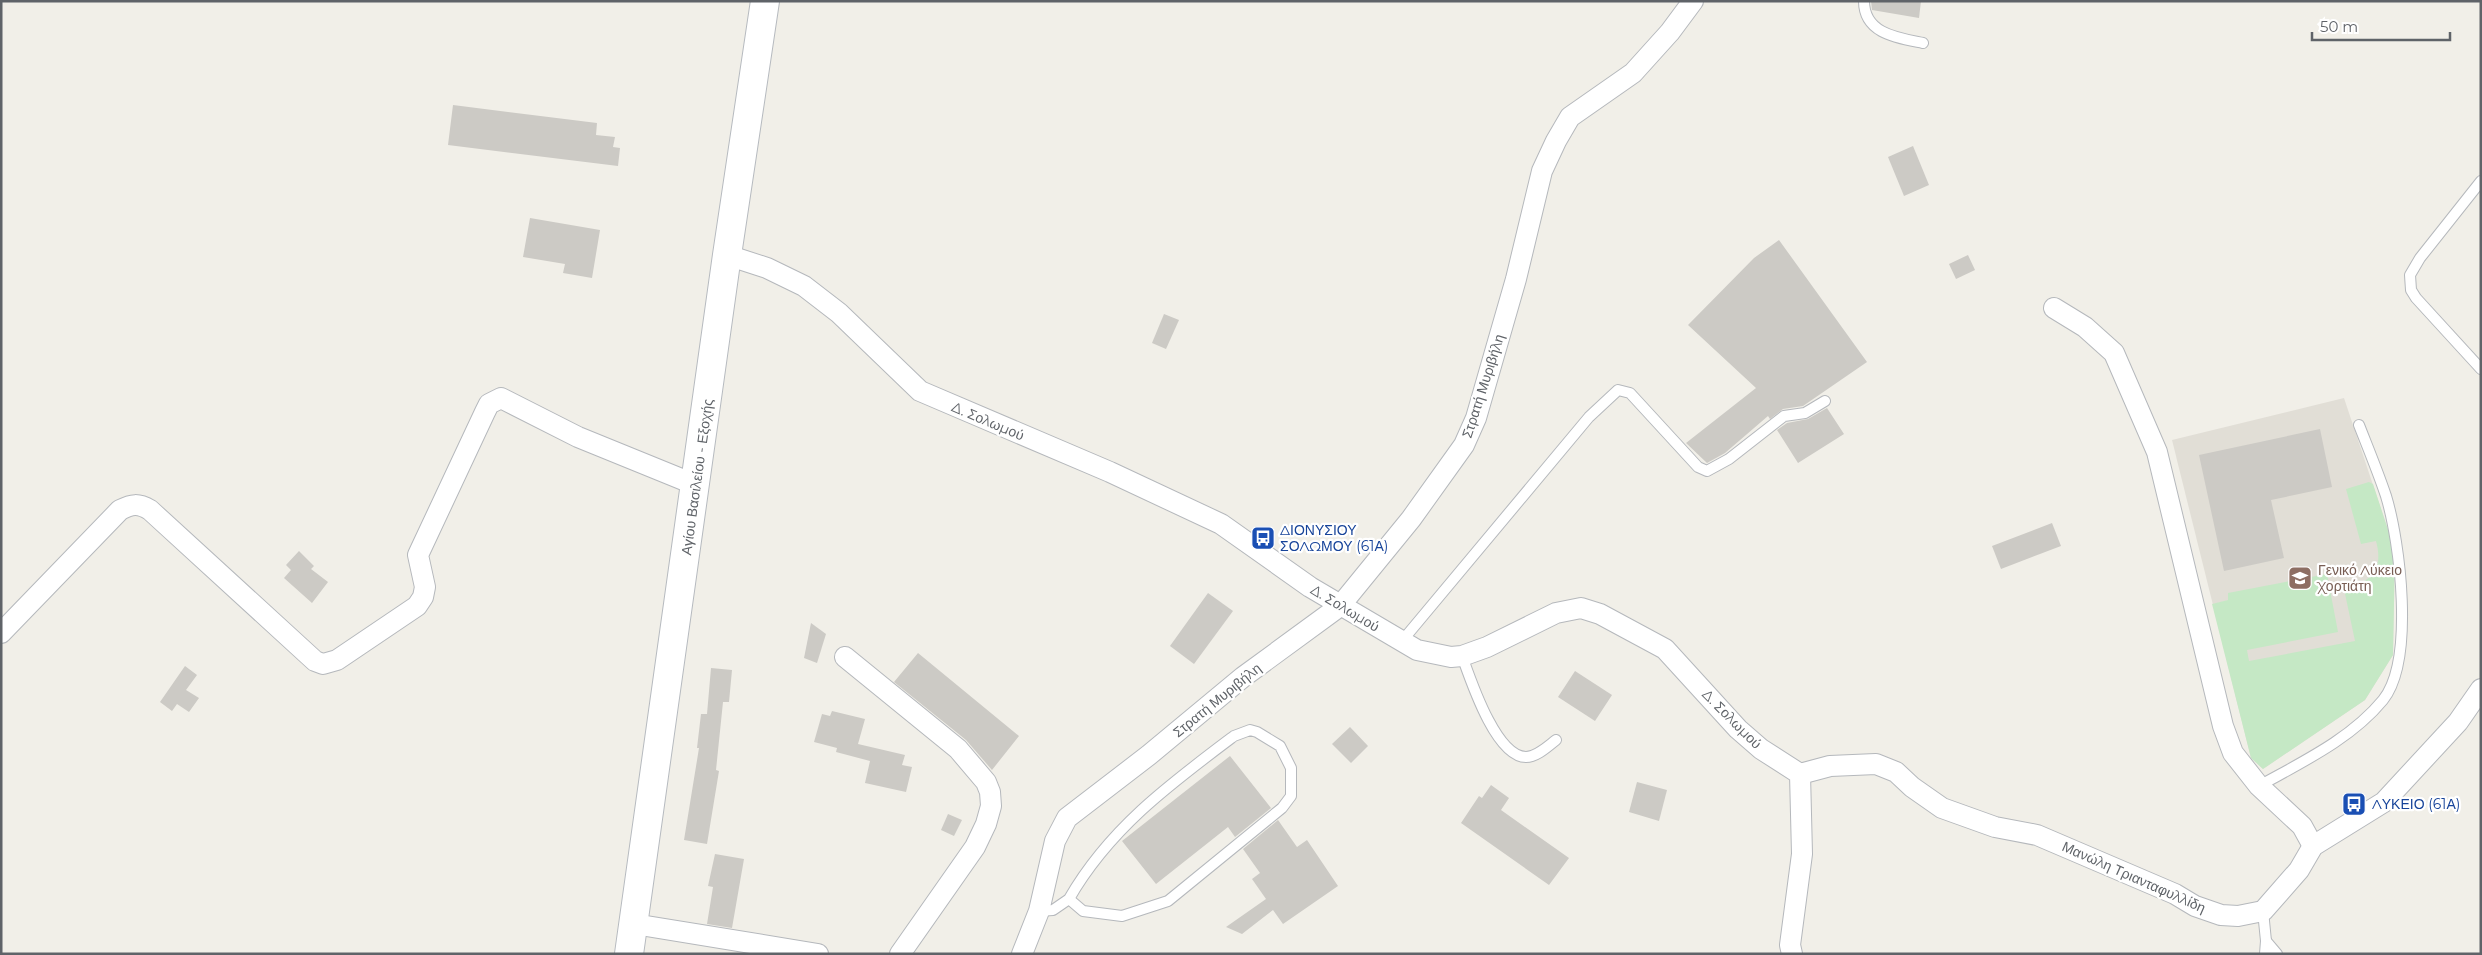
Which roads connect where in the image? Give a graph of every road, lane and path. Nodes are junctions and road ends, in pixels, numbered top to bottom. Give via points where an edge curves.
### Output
1 (765, 1) edge
2 (1693, 1) edge
3 (1864, 1) edge
4 (1923, 43) dead end
5 (2481, 181) edge
6 (727, 255) junction
7 (2054, 308) dead end
8 (2481, 369) edge
9 (1825, 401) dead end
10 (2358, 425) dead end
11 (696, 485) junction
12 (1340, 606) junction
13 (1, 633) edge
14 (1402, 641) junction
15 (1462, 656) junction
16 (845, 657) dead end
17 (2481, 689) edge
18 (1556, 740) dead end
19 (1800, 774) junction
20 (2259, 786) junction
21 (2313, 846) junction
22 (1069, 899) junction
23 (1039, 911) junction
24 (2263, 911) junction
25 (634, 924) junction
26 (2266, 941) junction
27 (629, 954) edge
28 (818, 954) edge
29 (900, 954) edge
30 (1022, 954) edge
31 (1792, 954) edge
32 (2265, 954) edge
33 (2277, 954) edge

1 - 6 main road, Αγίου Βασιλείου - Εξοχής
2 - 12 street, Στρατή Μυριβήλη via 1634,73 1593,98 1570,117 1542,171 1516,279 1476,418 1464,445 1411,519
3 - 4 lane via 1867,18 1873,26 1888,35
5 - 8 lane via 2420,258 2409,279 2416,298
6 - 11 main road, Αγίου Βασιλείου - Εξοχής
6 - 12 street, Δ. Σολωμού via 767,268 804,286 839,313 920,391 1110,472 1221,524
7 - 20 street via 2086,327 2114,353 2157,452 2222,726 2232,753
9 - 14 lane via 1805,413 1784,416 1729,459 1707,471 1698,467 1630,393 1618,390 1589,417
10 - 20 lane via 2386,496 2398,548 2402,636 2397,673 2384,699 2358,726
11 - 13 street via 578,437 501,398 485,412 418,555 425,587 423,597 416,606 337,660 323,664 315,661 150,510 133,504 120,510
11 - 25 main road, Αγίου Βασιλείου - Εξοχής
12 - 14 street, Δ. Σολωμού
12 - 23 street, Στρατή Μυριβήλη via 1243,678 1067,818 1055,841
14 - 15 street, Δ. Σολωμού via 1417,650
15 - 18 lane via 1479,699 1501,742 1509,750 1528,758
15 - 19 street, Δ. Σολωμού via 1486,648 1556,613 1581,608 1600,614 1665,649 1738,729 1761,749
16 - 29 street via 958,749 986,782 990,792 991,806 975,847
17 - 21 street via 2458,722 2384,802
19 - 24 street, Μανώλη Τριανταφυλλίδη via 1830,766 1876,764 1896,772 1942,808 1995,826 2037,835 2175,894 2195,906 2238,916
19 - 31 street via 1802,854 1790,945
20 - 21 street via 2302,826
21 - 24 street via 2299,870
22 - 22 lane via 1083,911 1122,916 1168,901 1282,808 1291,796 1291,768 1280,746 1250,730 1234,736 1122,826 1085,872
22 - 23 lane via 1052,910
23 - 30 street, Στρατή Μυριβήλη
24 - 26 lane
25 - 27 main road, Αγίου Βασιλείου - Εξοχής
25 - 28 street
26 - 32 lane
26 - 33 lane

